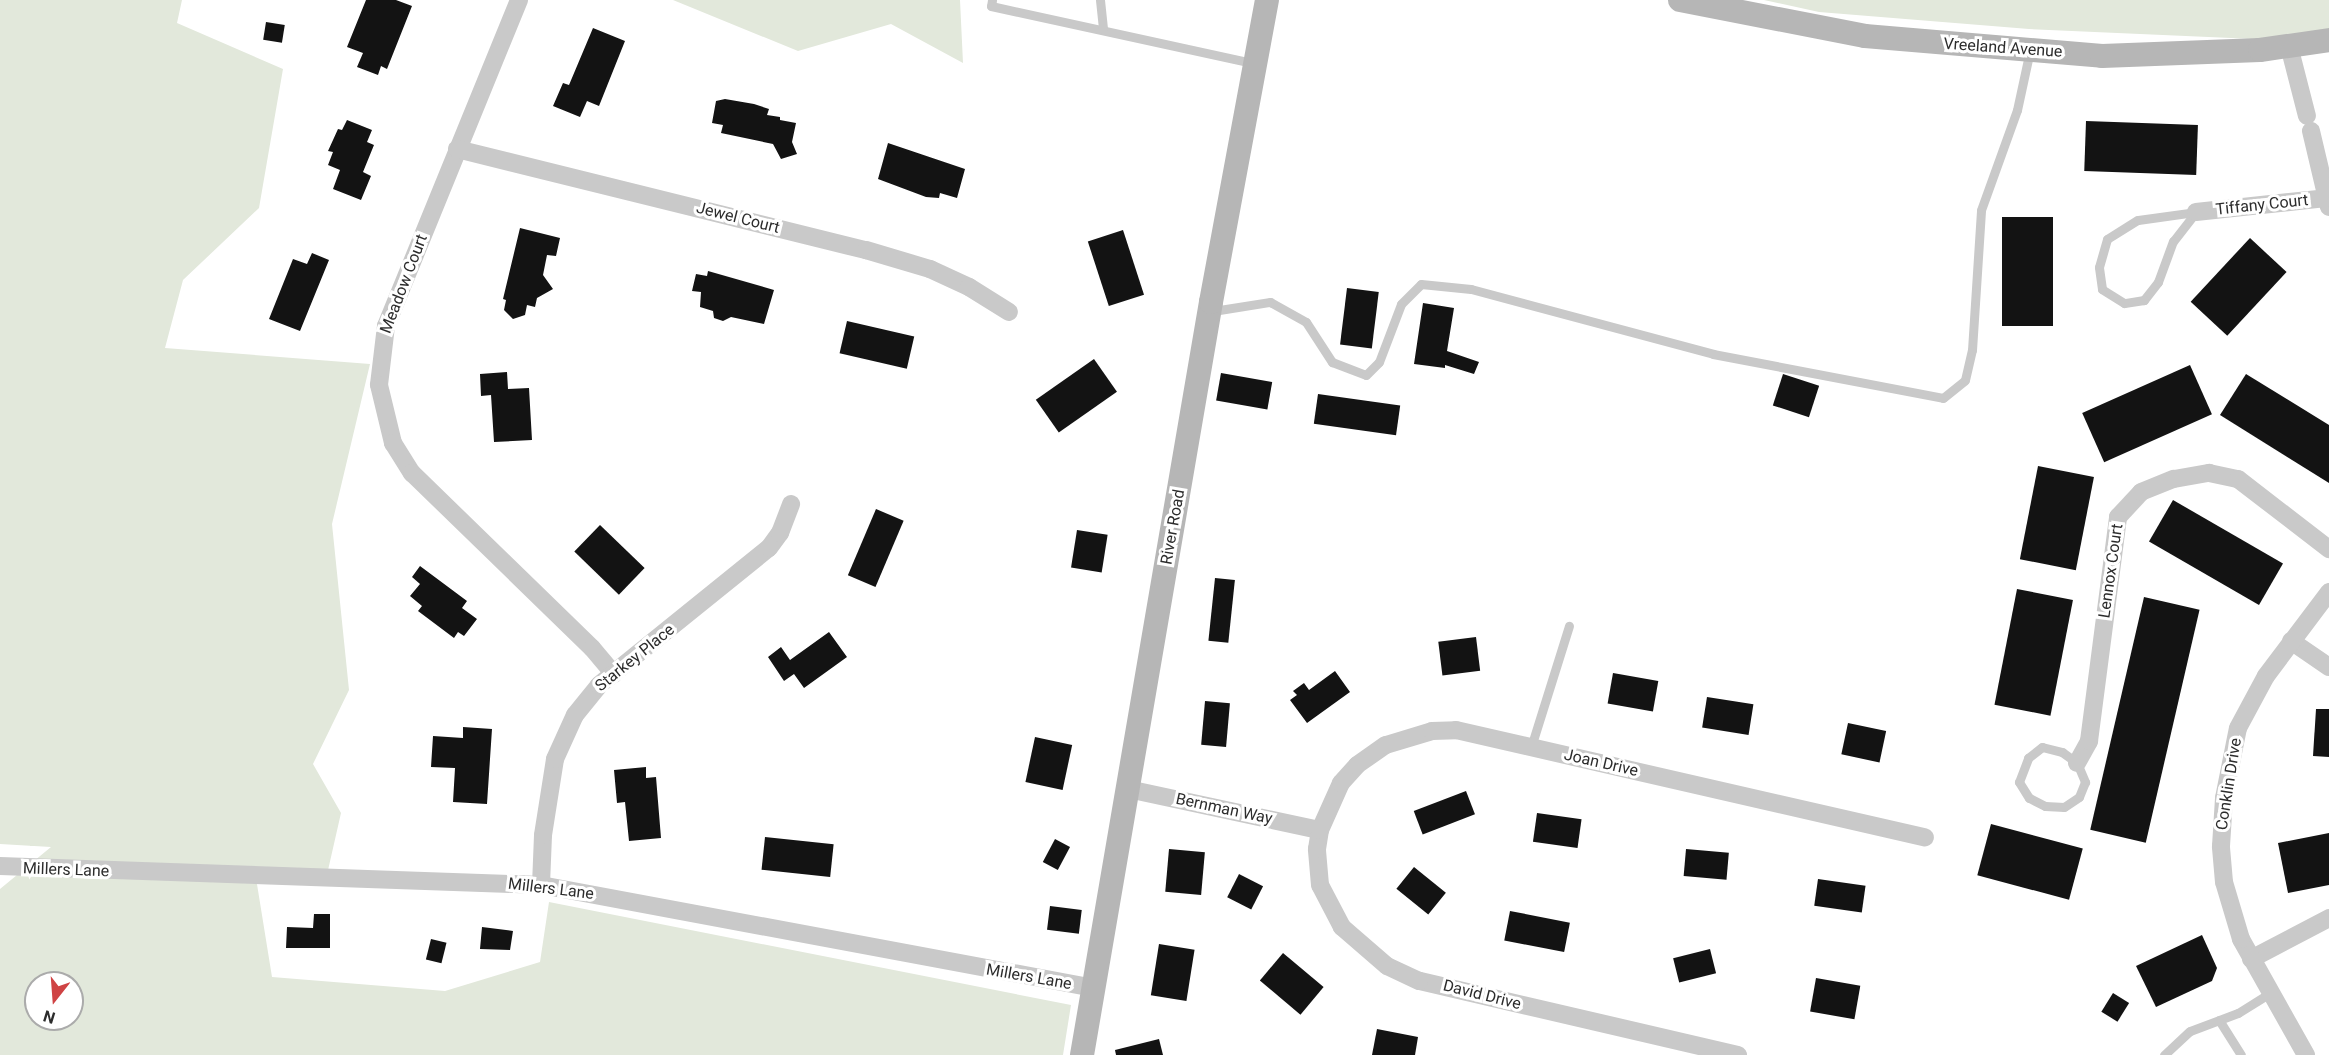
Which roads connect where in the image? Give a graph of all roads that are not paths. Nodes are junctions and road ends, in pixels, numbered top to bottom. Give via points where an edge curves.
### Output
1 (519, 0) edge
2 (992, 0) edge
3 (1100, 0) edge
4 (1268, 0) edge
5 (1680, 0) edge
6 (1103, 29) junction
7 (2328, 45) edge
8 (2289, 46) junction
9 (2030, 51) junction
10 (1256, 63) junction
11 (458, 149) junction
12 (2329, 200) edge
13 (2196, 212) junction
14 (1009, 312) dead end
15 (1209, 312) junction
16 (791, 504) dead end
17 (2329, 549) edge
18 (2329, 592) edge
19 (1569, 626) dead end
20 (2291, 641) junction
21 (2329, 667) edge
22 (614, 674) junction
23 (1531, 747) junction
24 (2077, 763) junction
25 (1128, 789) junction
26 (1320, 830) junction
27 (1925, 837) dead end
28 (0, 866) edge
29 (541, 885) junction
30 (2329, 918) edge
31 (2251, 959) junction
32 (1094, 988) junction
33 (2270, 993) junction
34 (2219, 1020) junction
35 (1082, 1055) edge
36 (1738, 1055) edge
37 (2164, 1055) edge
38 (2241, 1055) edge
39 (2306, 1055) edge

1 - 11 street, Meadow Court
2 - 6 lane via 991,6
3 - 6 lane
4 - 10 street, River Road
5 - 9 street, Vreeland Avenue via 1865,36
6 - 10 lane
7 - 8 street, Vreeland Avenue
8 - 9 street, Vreeland Avenue via 2174,55
8 - 12 street
9 - 15 lane via 2017,110 1981,210 1972,350 1965,380 1943,398 1713,354 1471,289 1421,284 1401,304 1379,362 1366,375 1332,362 1306,322 1270,302
10 - 15 street, River Road
11 - 14 street, Jewel Court via 887,256 969,287
11 - 22 street, Meadow Court via 383,338 379,385 385,420 393,443 412,473
12 - 13 street, Tiffany Court
13 - 13 lane, Tiffany Court via 2138,220 2107,239 2099,267 2102,289 2124,303 2144,300 2158,282 2173,241
15 - 25 street, River Road
16 - 22 street, Starkey Place via 780,533 769,548
17 - 24 street, Lennox Court via 2238,479 2209,473 2174,479 2141,492 2118,517 2089,741
18 - 20 street, Conklin Drive
19 - 23 lane
20 - 21 street
20 - 31 street, Conklin Drive via 2238,728 2224,798 2224,882 2232,916
22 - 29 street, Starkey Place via 575,716 555,759 543,835
23 - 26 street, Joan Drive via 1455,730 1408,736 1386,745 1357,765 1329,803
23 - 27 street, Joan Drive
24 - 24 lane via 2062,752 2042,747 2028,758 2019,782 2029,798 2045,806 2064,807 2079,797 2085,782
25 - 26 street, Bernman Way
25 - 32 street, River Road
26 - 36 street, David Drive via 1318,873 1329,907 1358,944 1397,972 1419,981
28 - 29 street, Millers Lane
29 - 32 street, Millers Lane
30 - 31 street
31 - 33 street, Conklin Drive
32 - 35 street, River Road
33 - 34 lane
33 - 39 street, Conklin Drive
34 - 37 lane via 2190,1031
34 - 38 lane

